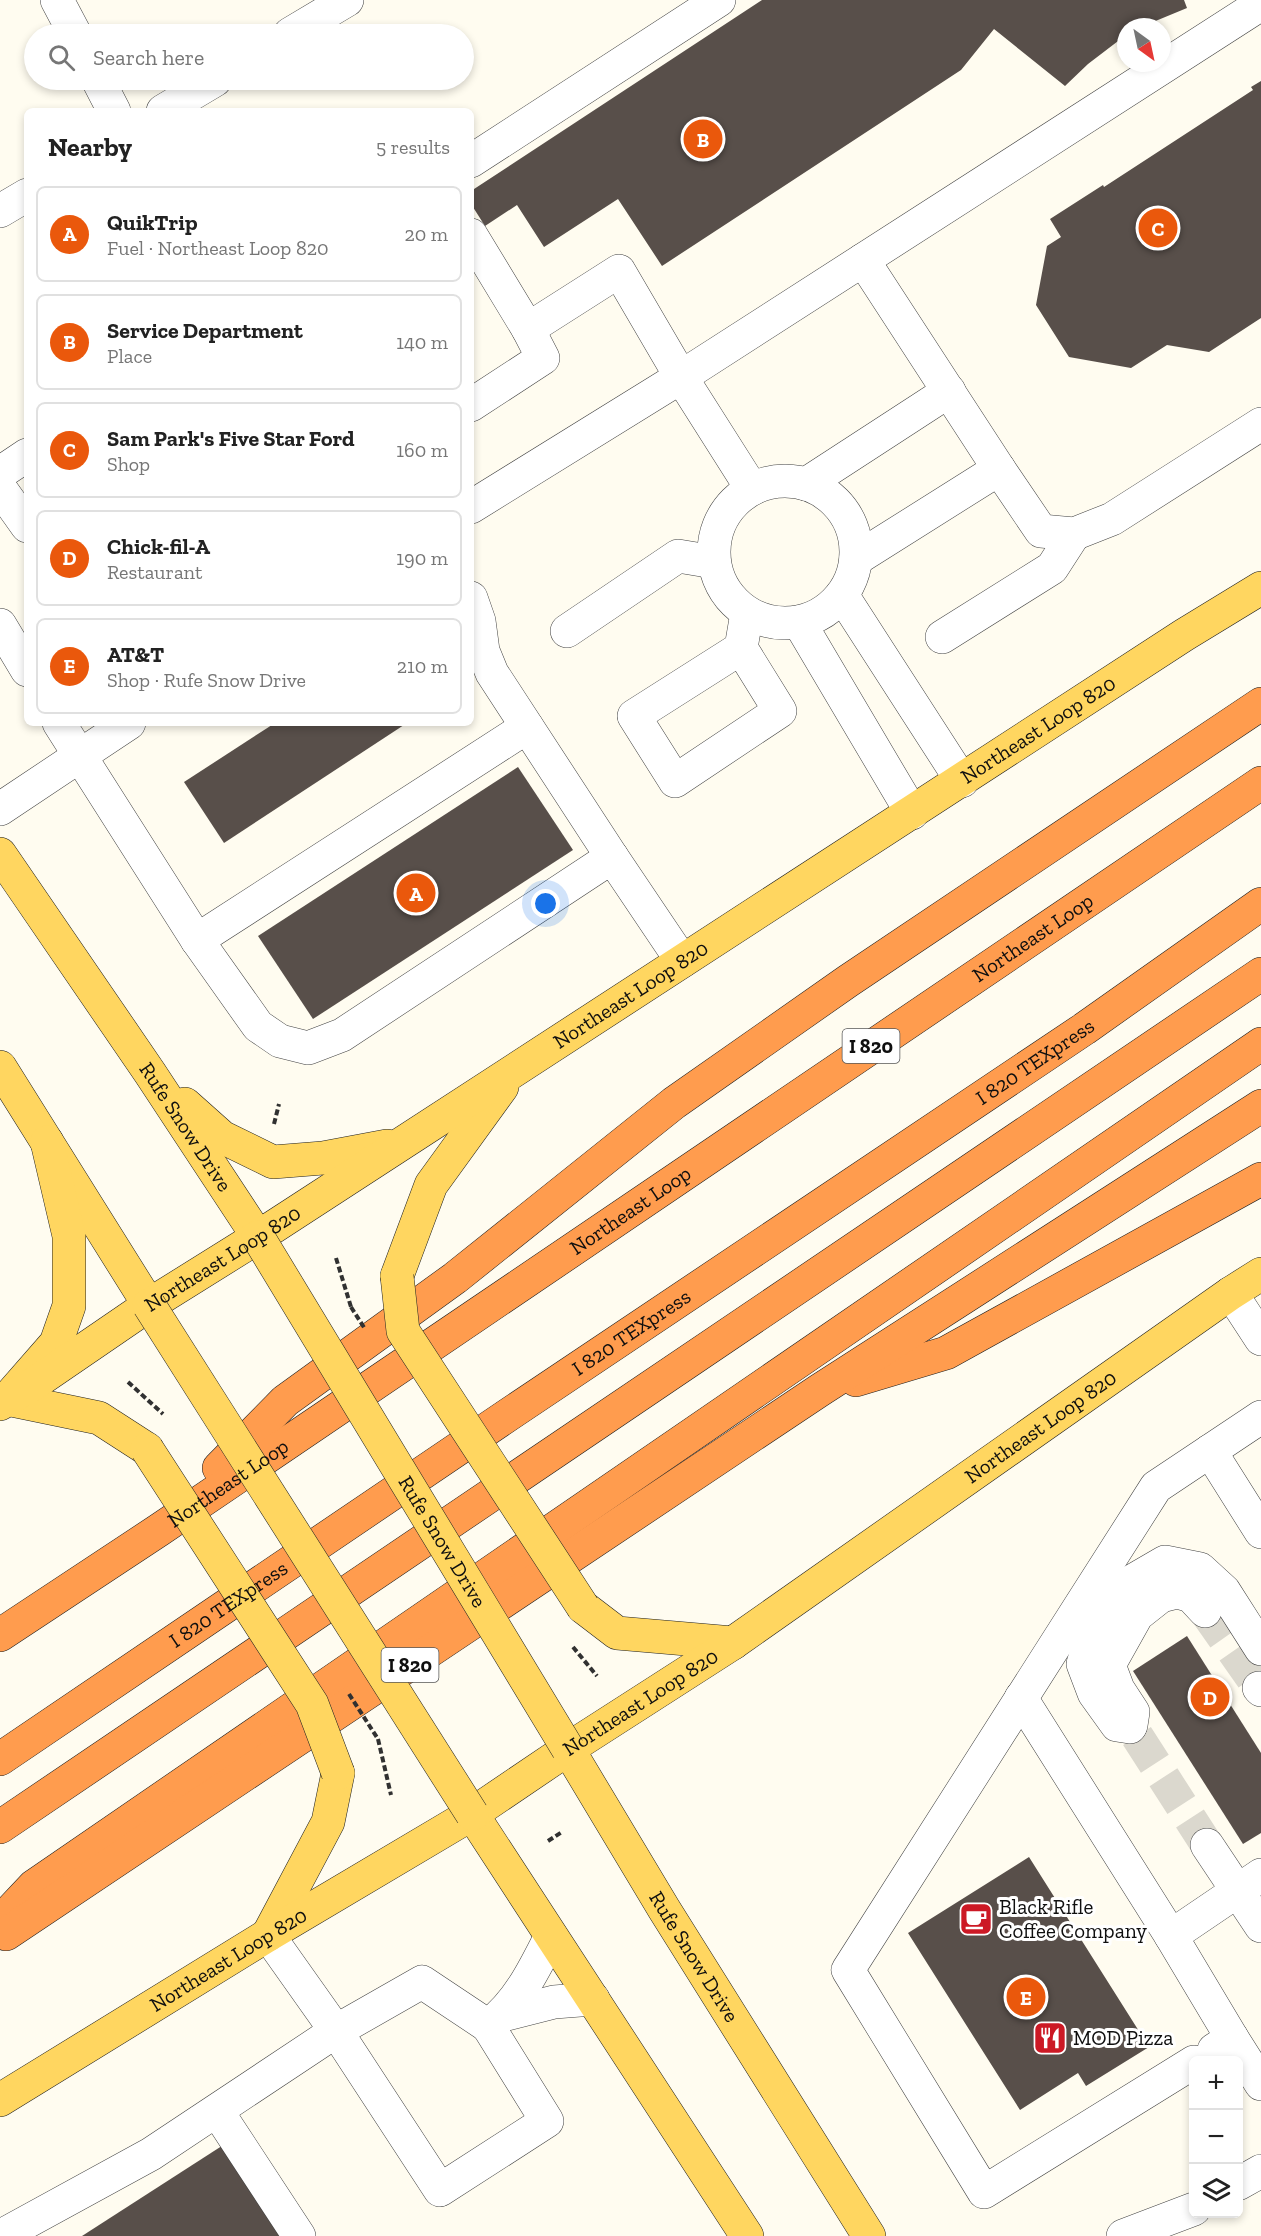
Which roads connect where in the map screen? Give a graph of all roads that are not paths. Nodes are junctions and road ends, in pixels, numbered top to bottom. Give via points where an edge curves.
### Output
1 (57, 0) edge
2 (347, 0) edge
3 (719, 0) edge
4 (1261, 4) edge
5 (70, 24) edge
6 (307, 24) edge
7 (103, 90) edge
8 (198, 90) edge
9 (112, 108) edge
10 (168, 108) edge
11 (474, 159) edge
12 (24, 197) edge
13 (0, 211) edge
14 (474, 246) edge
15 (863, 260) junction
16 (481, 272) edge
17 (528, 329) junction
18 (681, 377) junction
19 (949, 391) junction
20 (474, 403) edge
21 (1261, 424) edge
22 (24, 457) edge
23 (999, 470) junction
24 (0, 473) edge
25 (806, 484) junction
26 (0, 488) edge
27 (752, 489) junction
28 (474, 505) edge
29 (24, 522) edge
30 (1074, 534) junction
31 (856, 559) junction
32 (714, 562) junction
33 (1261, 588) edge
34 (842, 595) junction
35 (474, 607) edge
36 (747, 613) junction
37 (799, 622) junction
38 (0, 625) edge
39 (567, 631) dead end
40 (942, 638) dead end
41 (741, 648) dead end
42 (24, 664) edge
43 (1261, 704) edge
44 (61, 726) edge
45 (124, 726) edge
46 (527, 727) junction
47 (79, 755) junction
48 (962, 781) junction
49 (1261, 783) edge
50 (0, 809) edge
51 (912, 813) junction
52 (0, 854) edge
53 (612, 857) junction
54 (1261, 904) edge
55 (197, 940) junction
56 (682, 961) junction
57 (1261, 974) edge
58 (1261, 1044) edge
59 (0, 1066) edge
60 (513, 1071) junction
61 (150, 1073) junction
62 (1261, 1106) edge
63 (47, 1142) junction
64 (402, 1143) junction
65 (1261, 1179) edge
66 (258, 1237) junction
67 (1261, 1274) edge
68 (1231, 1293) junction
69 (149, 1305) junction
70 (1261, 1339) edge
71 (820, 1390) junction
72 (4, 1402) edge
73 (1261, 1417) edge
74 (1210, 1451) junction
75 (159, 1530) junction
76 (1261, 1532) edge
77 (1205, 1611) tunnel mouth
78 (0, 1635) edge
79 (734, 1643) junction
80 (1261, 1649) edge
81 (1021, 1698) junction
82 (568, 1749) junction
83 (0, 1759) edge
84 (472, 1814) junction
85 (0, 1827) edge
86 (1207, 1845) tunnel mouth
87 (1249, 1882) edge
88 (0, 1922) edge
89 (1261, 1926) edge
90 (268, 1935) junction
91 (551, 1936) junction
92 (1171, 1936) junction
93 (0, 1939) edge
94 (593, 2000) junction
95 (495, 2020) junction
96 (336, 2031) junction
97 (1232, 2038) junction
98 (1203, 2056) edge
99 (1189, 2065) edge
100 (1261, 2084) edge
101 (0, 2100) edge
102 (217, 2111) junction
103 (1261, 2171) edge
104 (1243, 2182) edge
105 (1189, 2211) edge
106 (1195, 2218) edge
107 (1, 2236) edge
108 (298, 2236) edge
109 (747, 2236) edge
110 (869, 2236) edge
111 (1123, 2236) edge
112 (1184, 2236) edge

1 - 5 street
2 - 6 street
3 - 11 street
4 - 15 street
7 - 9 street
8 - 10 street
12 - 13 street
14 - 16 street
15 - 18 street
15 - 19 street
16 - 17 street
17 - 18 street via 619,271
17 - 20 street via 543,358
18 - 27 street
18 - 28 street
19 - 23 street
19 - 25 street
21 - 30 street via 1112,519
22 - 24 street
23 - 30 street via 1041,531
23 - 31 street
25 - 27 street via 788,481
25 - 31 street via 828,495 844,512 854,535
26 - 29 street
27 - 32 street via 735,502 722,520 714,540
30 - 40 street via 1052,568
31 - 34 street via 852,578
32 - 36 street via 720,582
32 - 39 street via 678,556
33 - 48 main road, Northeast Loop 820
34 - 37 street via 830,607
34 - 48 street
35 - 46 street via 492,673
36 - 37 street via 772,622
36 - 41 street
37 - 51 street
38 - 42 street
43 - 75 highway via 848,981 674,1104 455,1278 285,1401
44 - 47 street
45 - 47 street
46 - 53 street
46 - 55 street
47 - 50 street
47 - 55 street
48 - 51 main road, Northeast Loop 820
49 - 75 highway, Northeast Loop / I 820
51 - 56 main road, Northeast Loop 820
52 - 61 main road, Rufe Snow Drive
53 - 55 street via 342,1035 308,1048 280,1041 258,1026
53 - 56 street
54 - 83 highway, I 820 TEXpress via 1074,1035
56 - 60 main road, Northeast Loop 820
57 - 85 highway
58 - 88 highway via 34,1886
59 - 63 main road
60 - 64 main road, Northeast Loop 820
60 - 79 main road, bridge via 431,1185 397,1276 403,1331 583,1607 617,1633
61 - 64 main road via 222,1137 273,1162 323,1158
61 - 66 main road, Rufe Snow Drive
62 - 71 highway, I 820
63 - 69 main road
63 - 72 main road via 69,1236 69,1306 56,1343
64 - 66 main road, Northeast Loop 820
65 - 71 highway via 946,1353
66 - 69 main road, Northeast Loop 820
66 - 82 main road, Rufe Snow Drive, bridge
67 - 68 main road, Northeast Loop 820
68 - 70 street
68 - 79 main road, Northeast Loop 820
69 - 72 main road, Northeast Loop 820
69 - 84 main road, bridge
71 - 93 highway, I 820
72 - 90 main road, bridge via 99,1418 147,1449 312,1704 338,1773 328,1822
73 - 74 street
74 - 76 street
74 - 81 street via 1156,1487
75 - 78 highway, Northeast Loop / I 820
77 - 80 street via 1191,1596 1177,1592 1161,1596 1137,1615 1109,1665 1133,1712 1134,1731 1117,1725 1094,1693 1083,1664 1093,1632 1134,1580 1165,1562 1200,1569 1224,1591
79 - 82 main road, Northeast Loop 820
81 - 92 street
81 - 99 street via 848,1970 984,2193
82 - 84 main road, Northeast Loop 820
82 - 110 main road, Rufe Snow Drive
84 - 90 main road, Northeast Loop 820
84 - 91 main road
86 - 87 street
87 - 89 street
87 - 92 street
90 - 96 street
90 - 101 main road, Northeast Loop 820
91 - 94 main road
91 - 95 street via 531,1977
92 - 97 street
94 - 95 street via 554,2002
94 - 109 main road
95 - 96 street via 422,1982
95 - 96 street via 547,2121 441,2190
96 - 102 street
97 - 98 street
97 - 100 street
102 - 107 street via 151,2154
102 - 108 street
103 - 104 street
105 - 111 street
106 - 112 street

